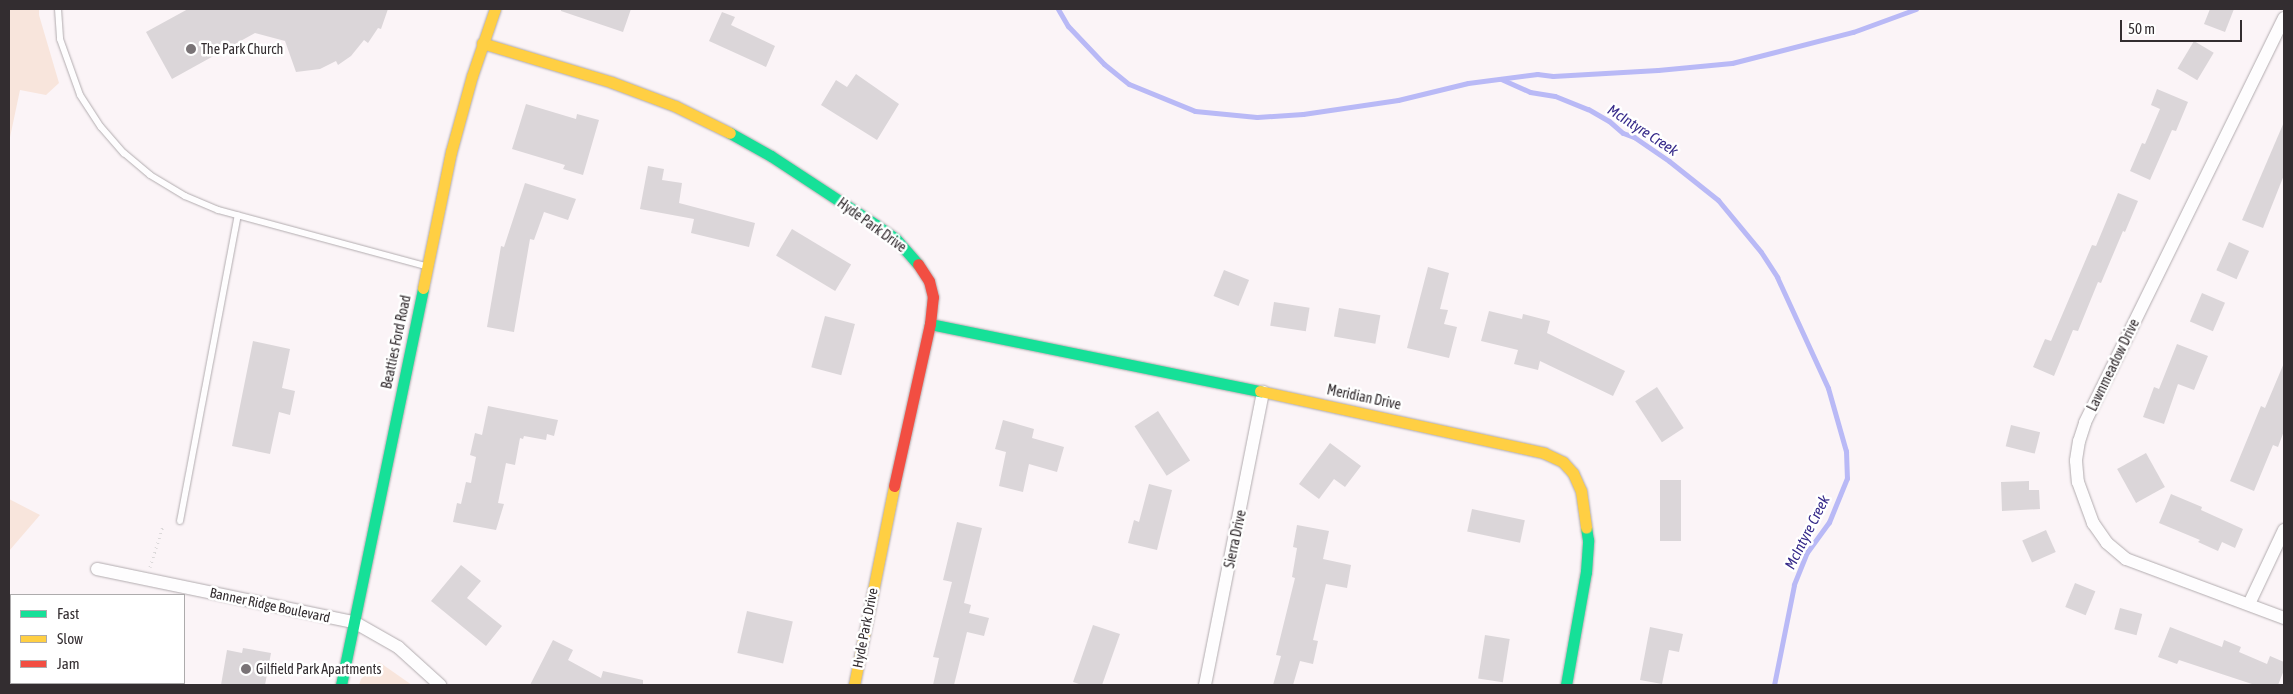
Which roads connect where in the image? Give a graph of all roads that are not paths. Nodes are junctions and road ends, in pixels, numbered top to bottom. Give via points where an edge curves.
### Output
1 (58, 9) edge
2 (495, 9) edge
3 (2284, 18) edge
4 (482, 43) junction
5 (238, 215) junction
6 (427, 267) junction
7 (930, 324) junction
8 (1263, 392) junction
9 (180, 521) dead end
10 (2284, 530) edge
11 (97, 569) dead end
12 (2249, 604) junction
13 (2284, 618) edge
14 (354, 622) junction
15 (341, 685) edge
16 (440, 685) edge
17 (854, 685) edge
18 (1205, 685) edge
19 (1566, 685) edge

1 - 5 lane via 60,39 70,70 80,95 101,127 150,176 185,196
2 - 4 street, Beatties Ford Road
3 - 12 street, Lawnmeadow Drive via 2085,423 2078,441 2076,461 2078,482 2093,523 2107,542 2126,559
4 - 6 street, Beatties Ford Road via 451,152
4 - 7 street, Hyde Park Drive via 611,82 676,106 771,156 876,225 910,254 929,282 933,303
5 - 6 lane
5 - 9 lane
6 - 14 street, Beatties Ford Road
7 - 8 street, Meridian Drive
7 - 17 street, Hyde Park Drive via 900,454
8 - 18 street, Sierra Drive
8 - 19 street, Meridian Drive via 1506,443 1563,462 1581,491 1588,540
10 - 12 street
11 - 14 street, Banner Ridge Boulevard
12 - 13 street, Lawnmeadow Drive
14 - 15 street, Beatties Ford Road
14 - 16 street via 398,647

